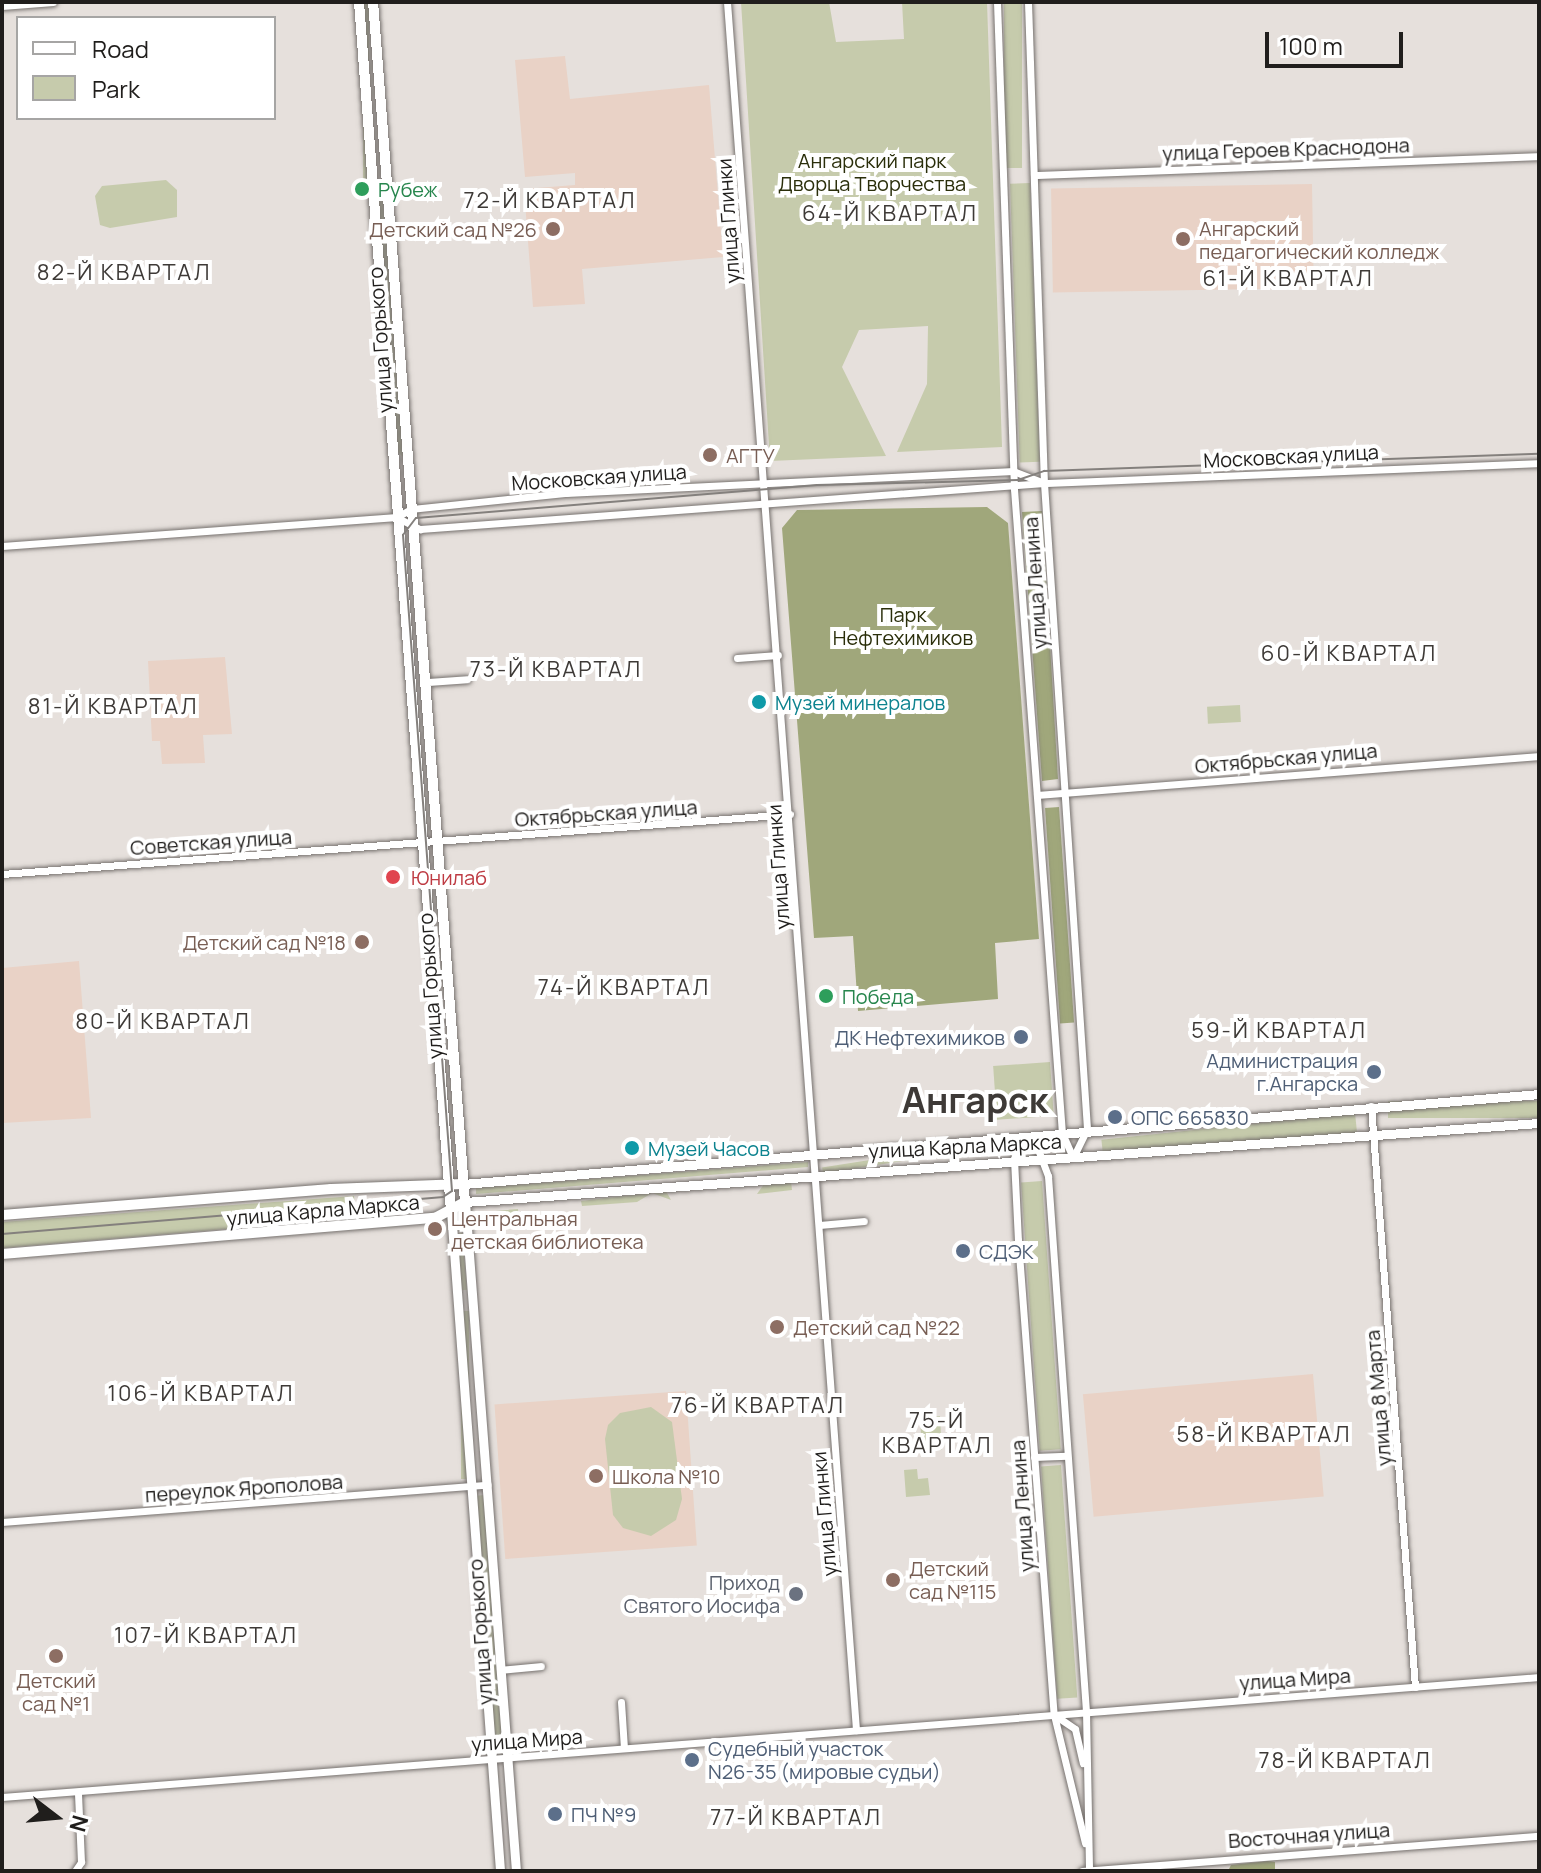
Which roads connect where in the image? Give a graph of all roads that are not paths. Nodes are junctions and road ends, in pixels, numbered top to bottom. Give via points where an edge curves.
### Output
1 (53, 2) edge
2 (359, 2) edge
3 (373, 2) edge
4 (727, 2) edge
5 (997, 2) edge
6 (1028, 2) edge
7 (2, 6) edge
8 (1539, 156) edge
9 (1034, 175) junction
10 (1539, 463) edge
11 (1013, 471) junction
12 (765, 482) junction
13 (1044, 483) junction
14 (1014, 489) junction
15 (765, 500) junction
16 (411, 509) junction
17 (397, 517) junction
18 (413, 527) junction
19 (2, 546) edge
20 (778, 655) junction
21 (737, 658) dead end
22 (467, 679) dead end
23 (428, 682) junction
24 (1539, 756) edge
25 (1064, 794) junction
26 (1037, 795) junction
27 (790, 814) junction
28 (438, 842) junction
29 (423, 843) junction
30 (2, 874) edge
31 (1539, 1094) edge
32 (1371, 1106) junction
33 (1539, 1123) edge
34 (1087, 1129) junction
35 (1062, 1133) junction
36 (1373, 1135) junction
37 (1033, 1136) junction
38 (1020, 1138) junction
39 (814, 1155) junction
40 (1073, 1158) junction
41 (1014, 1159) junction
42 (1044, 1159) junction
43 (816, 1173) junction
44 (448, 1182) junction
45 (463, 1184) junction
46 (465, 1202) junction
47 (451, 1211) junction
48 (2, 1215) edge
49 (864, 1221) dead end
50 (820, 1225) junction
51 (2, 1254) edge
52 (472, 1297) junction
53 (456, 1298) junction
54 (1067, 1456) junction
55 (1034, 1457) junction
56 (488, 1485) junction
57 (473, 1487) junction
58 (2, 1522) edge
59 (541, 1666) dead end
60 (500, 1670) junction
61 (1539, 1677) edge
62 (1415, 1687) junction
63 (621, 1702) dead end
64 (1086, 1711) junction
65 (1054, 1715) junction
66 (856, 1730) junction
67 (624, 1748) junction
68 (506, 1757) junction
69 (489, 1759) junction
70 (1087, 1789) junction
71 (78, 1792) junction
72 (2, 1797) edge
73 (1539, 1836) edge
74 (1087, 1870) edge
75 (75, 1871) edge
76 (500, 1871) edge
77 (516, 1871) edge

1 - 7 street
2 - 17 main road, улица Горького
3 - 16 main road, улица Горького
4 - 12 street, улица Глинки
5 - 11 street, улица Ленина
6 - 9 street, улица Ленина
8 - 9 street, улица Героев Краснодона
9 - 13 street, улица Ленина
10 - 13 street, Московская улица
11 - 12 street, Московская улица
11 - 13 street, Московская улица
11 - 14 street, улица Ленина
12 - 15 street, улица Глинки
12 - 16 street, Московская улица
13 - 14 street, Московская улица
13 - 25 street, улица Ленина
14 - 15 street, Московская улица
14 - 26 street, улица Ленина
15 - 18 street, Московская улица
15 - 20 street, улица Глинки
16 - 17 street, Московская улица
16 - 18 main road, улица Горького
17 - 18 street
17 - 19 street, Московская улица
17 - 29 main road, улица Горького
18 - 23 main road, улица Горького
20 - 21 street
20 - 27 street, улица Глинки
22 - 23 street
23 - 28 main road, улица Горького
24 - 25 street, Октябрьская улица
25 - 26 street, Октябрьская улица
25 - 34 street, улица Ленина
26 - 35 street, улица Ленина
27 - 28 street, Октябрьская улица
27 - 39 street, улица Глинки
28 - 29 street, Октябрьская улица
28 - 45 main road, улица Горького
29 - 30 street, Советская улица
29 - 44 main road, улица Горького
31 - 32 street, улица Карла Маркса
32 - 34 street, улица Карла Маркса
32 - 36 street, улица 8 Марта
33 - 36 street, улица Карла Маркса
34 - 35 street, улица Карла Маркса
34 - 40 street, улица Ленина
35 - 37 street, улица Карла Маркса
35 - 40 street, улица Карла Маркса
36 - 40 street, улица Карла Маркса
36 - 62 street, улица 8 Марта
37 - 38 street, улица Карла Маркса
37 - 42 street
38 - 39 street, улица Карла Маркса
38 - 41 street, улица Ленина
39 - 43 street, улица Глинки
39 - 45 street, улица Карла Маркса
40 - 42 street, улица Карла Маркса
41 - 42 street, улица Карла Маркса
41 - 43 street, улица Карла Маркса
41 - 55 street, улица Ленина
42 - 54 street
43 - 46 street, улица Карла Маркса
43 - 50 street, улица Глинки
44 - 45 main road, улица Карла Маркса
44 - 47 main road, улица Горького
44 - 48 main road, улица Карла Маркса
45 - 46 main road, улица Горького
46 - 47 main road, улица Карла Маркса
46 - 52 street, улица Горького
47 - 51 main road, улица Карла Маркса via 399,1222
47 - 53 street, улица Горького
49 - 50 street
50 - 66 street, улица Глинки
52 - 53 street
52 - 56 street, улица Горького
53 - 57 street, улица Горького
54 - 55 street
54 - 64 street
55 - 65 street, улица Ленина
56 - 57 street, переулок Ярополова
56 - 60 street, улица Горького
57 - 58 street, переулок Ярополова
57 - 69 street, улица Горького
59 - 60 street
60 - 68 street, улица Горького
61 - 62 street, улица Мира
62 - 64 street, улица Мира
63 - 67 street
64 - 65 street, улица Мира
64 - 70 street
65 - 66 street, улица Мира
65 - 70 street via 1075,1729
65 - 74 street, улица Ленина
66 - 67 street, улица Мира
67 - 68 street, улица Мира
68 - 69 street, улица Мира
68 - 77 street, улица Горького
69 - 71 street, улица Мира
69 - 76 street, улица Горького
70 - 74 street
71 - 72 street, улица Мира
71 - 75 street via 81,1862
73 - 74 street, Восточная улица

